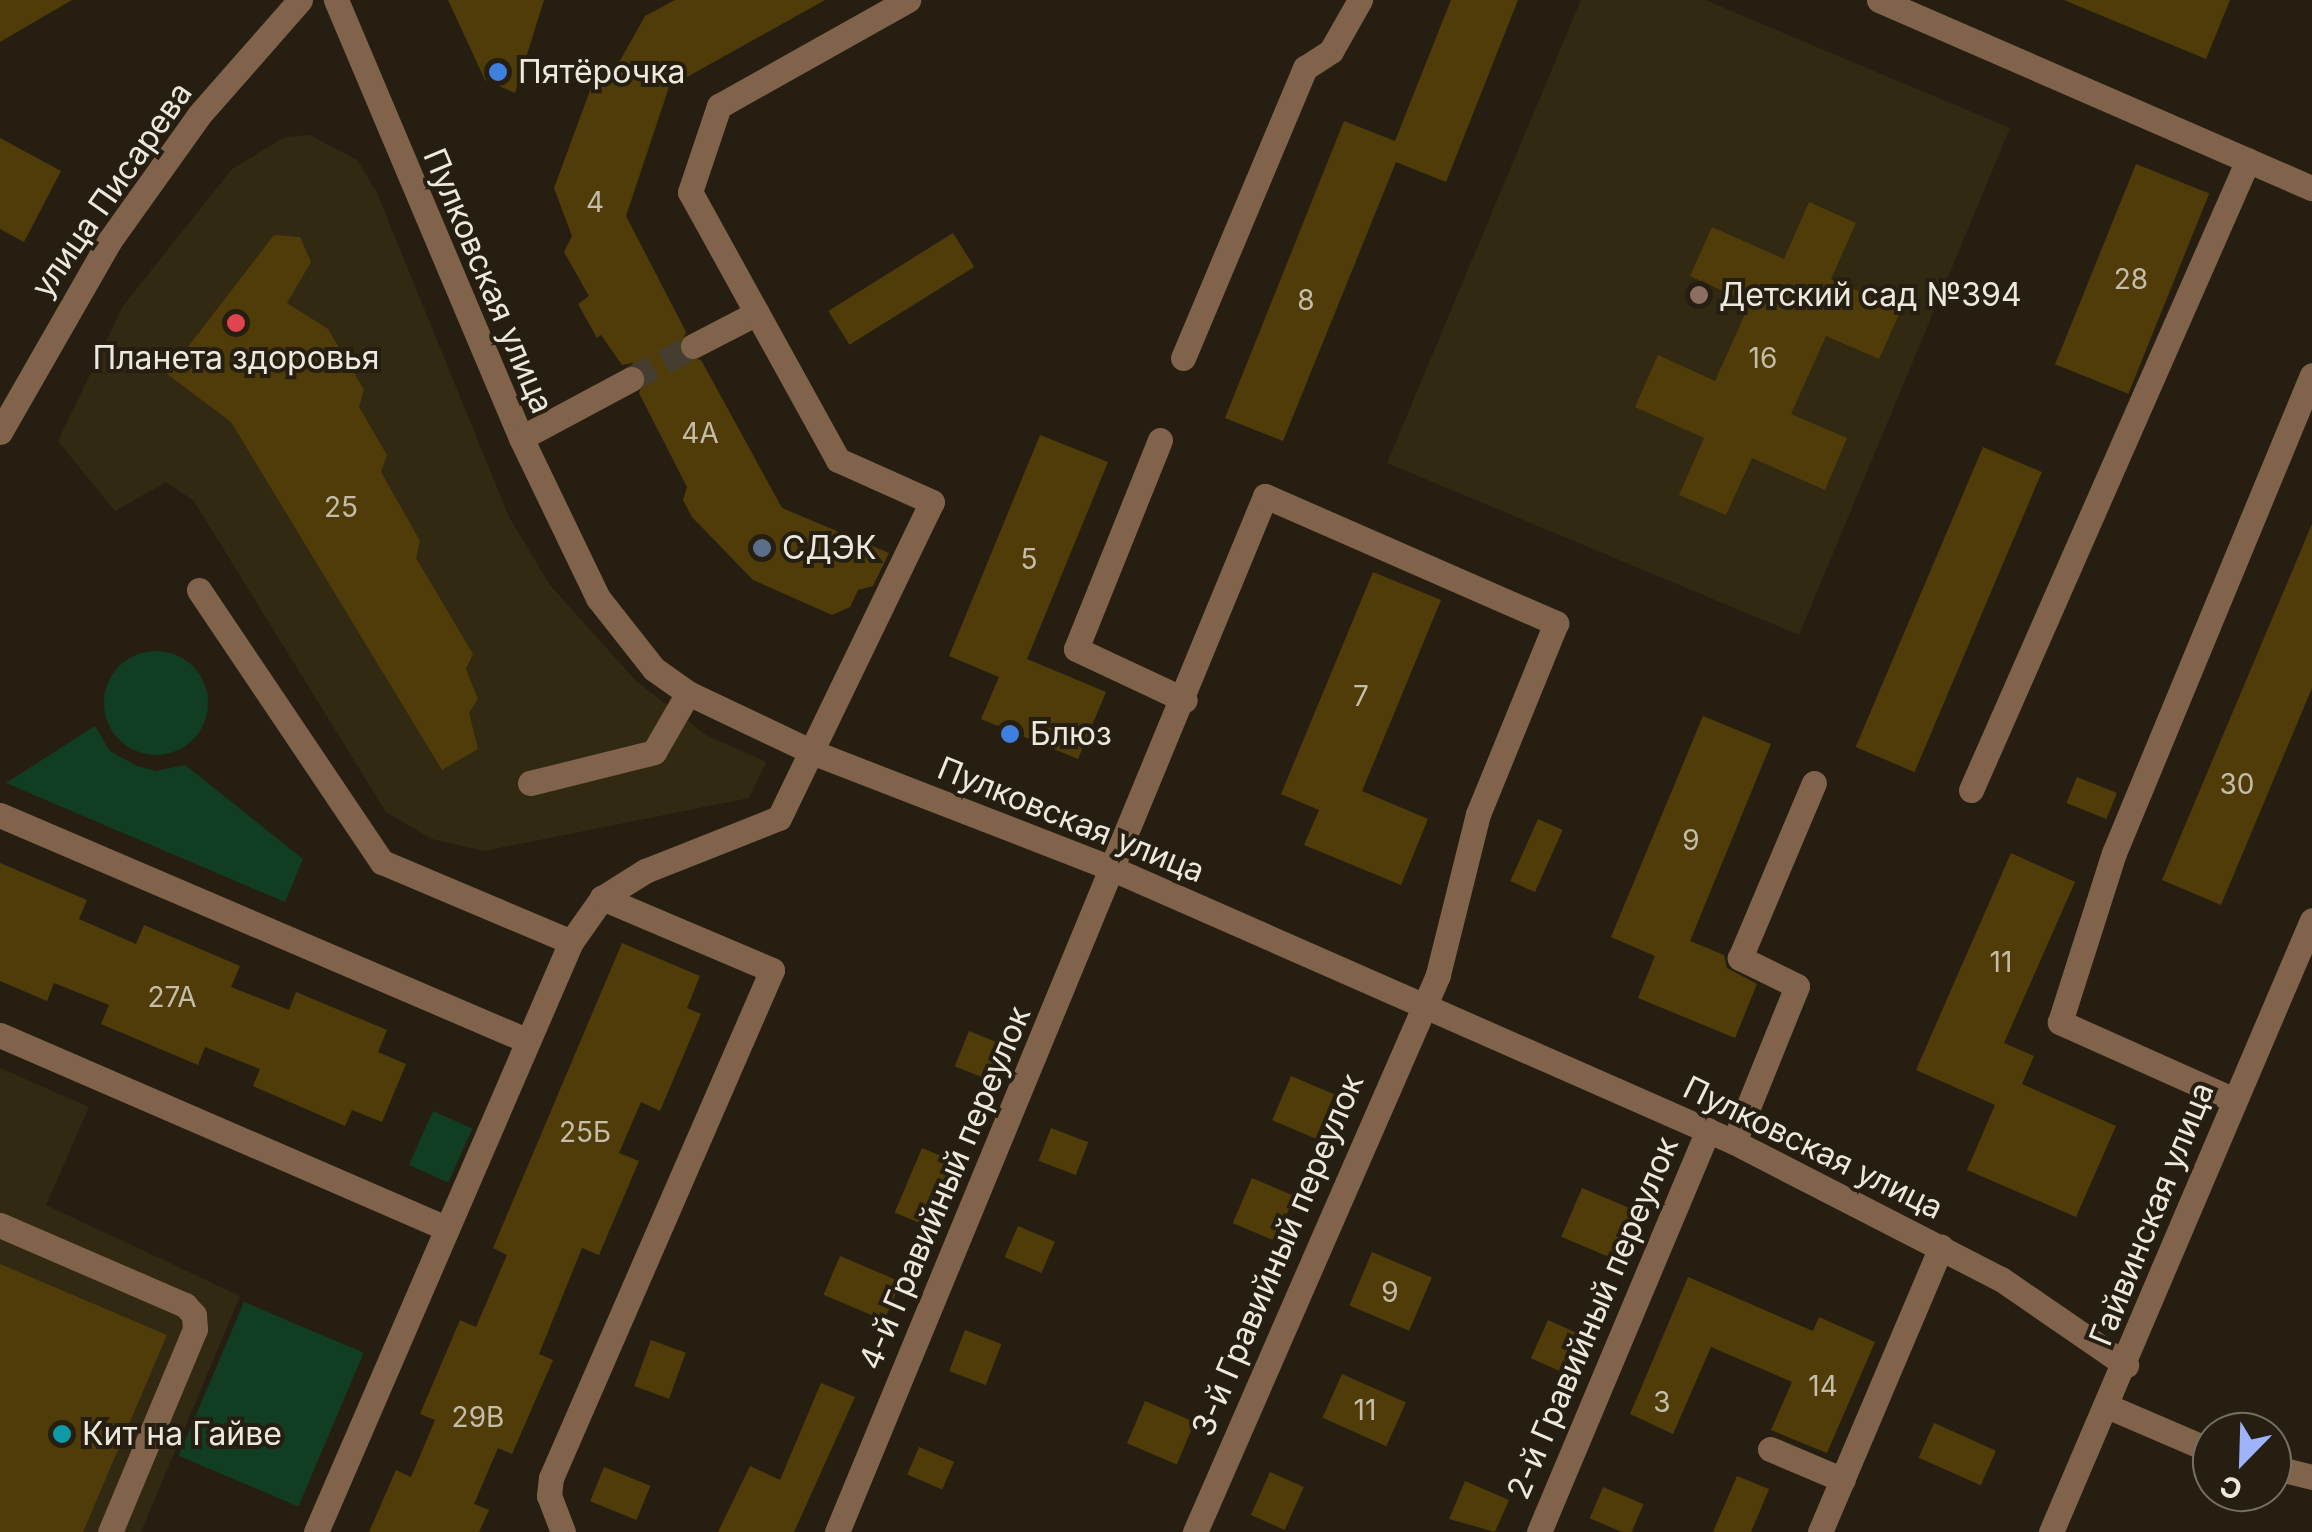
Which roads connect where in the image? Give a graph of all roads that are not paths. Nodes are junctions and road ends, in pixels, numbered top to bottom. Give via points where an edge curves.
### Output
1 (300, 0) edge
2 (336, 0) edge
3 (908, 0) edge
4 (1360, 0) edge
5 (1880, 0) edge
6 (2248, 160) junction
7 (2312, 188) edge
8 (757, 313) junction
9 (693, 346) tunnel mouth
10 (1183, 358) dead end
11 (2312, 375) edge
12 (632, 379) tunnel mouth
13 (0, 432) edge
14 (521, 438) junction
15 (1160, 440) dead end
16 (199, 590) dead end
17 (688, 693) junction
18 (1184, 700) junction
19 (812, 752) junction
20 (530, 783) dead end
21 (1814, 783) dead end
22 (1971, 790) dead end
23 (0, 815) edge
24 (1112, 869) junction
25 (602, 898) junction
26 (2309, 935) edge
27 (571, 942) junction
28 (1421, 1004) junction
29 (0, 1035) edge
30 (528, 1041) junction
31 (2234, 1100) junction
32 (1708, 1130) junction
33 (1734, 1142) junction
34 (0, 1225) edge
35 (447, 1228) junction
36 (1942, 1247) junction
37 (2126, 1364) junction
38 (2107, 1406) junction
39 (2192, 1443) edge
40 (1770, 1449) dead end
41 (1843, 1480) junction
42 (110, 1532) edge
43 (316, 1532) edge
44 (563, 1532) edge
45 (838, 1532) edge
46 (1196, 1532) edge
47 (1539, 1532) edge
48 (1820, 1532) edge
49 (2051, 1532) edge

1 - 13 street, улица Писарева via 199,115 110,240
2 - 14 street, Пулковская улица
3 - 8 street via 718,106 690,192
4 - 10 street via 1331,51 1305,68
5 - 6 street
6 - 7 street
6 - 22 street
8 - 9 street
8 - 19 street via 838,460 932,502
11 - 31 street via 2114,853 2060,1022
12 - 14 street
14 - 17 street, Пулковская улица via 616,626 654,669
15 - 18 street via 1076,649
16 - 27 street via 382,862
17 - 19 street, Пулковская улица
17 - 20 street via 654,752
18 - 24 street, 4-й Гравийный переулок
18 - 28 street, 3-й Гравийный переулок via 1265,496 1556,623 1478,814 1438,975
19 - 24 street, Пулковская улица
19 - 25 street via 779,818 645,870
21 - 33 street via 1740,958 1796,986
23 - 30 street
24 - 28 street, Пулковская улица
24 - 45 street, 4-й Гравийный переулок
25 - 27 street
25 - 44 street via 772,970 550,1478 549,1496
26 - 31 street, Гайвинская улица
27 - 30 street
28 - 32 street, Пулковская улица
28 - 46 street, 3-й Гравийный переулок
29 - 35 street
30 - 35 street
31 - 37 street, Гайвинская улица
32 - 33 street, Пулковская улица
32 - 47 street, 2-й Гравийный переулок
33 - 36 street, Пулковская улица
34 - 42 street via 185,1305 194,1315 195,1329
35 - 43 street
36 - 37 street, Пулковская улица
36 - 41 street
37 - 38 street, Гайвинская улица
38 - 39 street
38 - 49 street, Гайвинская улица
40 - 41 street
41 - 48 street

